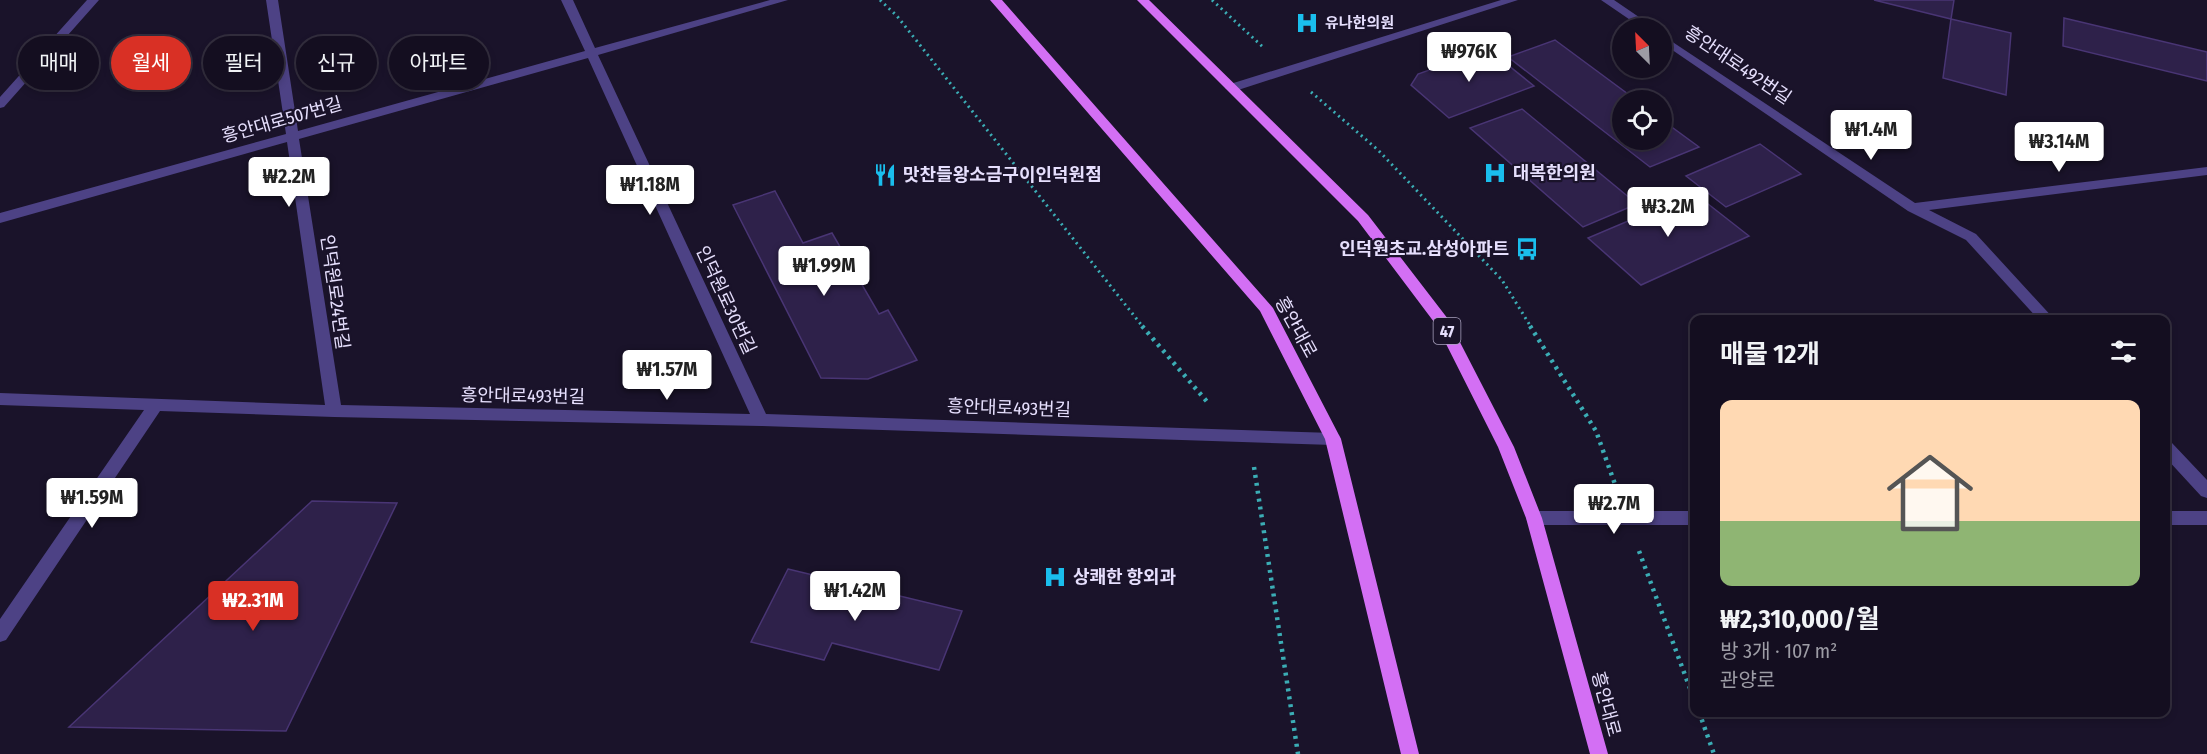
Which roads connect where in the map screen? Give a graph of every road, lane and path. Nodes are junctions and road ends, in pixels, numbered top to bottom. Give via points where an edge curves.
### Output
1 (93, 0) edge
2 (272, 0) edge
3 (567, 0) edge
4 (782, 0) edge
5 (880, 0) edge
6 (996, 0) edge
7 (1143, 0) edge
8 (1212, 0) edge
9 (1512, 0) edge
10 (1607, 0) edge
11 (1634, 18) edge
12 (1672, 45) edge
13 (592, 54) junction
14 (1287, 71) junction
15 (1230, 88) junction
16 (0, 104) edge
17 (294, 135) junction
18 (2207, 171) edge
19 (1913, 208) junction
20 (0, 218) edge
21 (2043, 315) edge
22 (0, 399) edge
23 (156, 405) junction
24 (334, 411) junction
25 (761, 420) junction
26 (1236, 435) junction
27 (1333, 439) junction
28 (2170, 451) edge
29 (2207, 491) edge
30 (1534, 518) junction
31 (1627, 518) junction
32 (1690, 518) edge
33 (2170, 518) edge
34 (2207, 518) edge
35 (0, 634) edge
36 (1690, 688) edge
37 (1701, 717) edge
38 (1298, 754) edge
39 (1410, 754) edge
40 (1599, 754) edge
41 (1714, 754) edge

1 - 16 street
2 - 17 street, 인덕원로24번길
3 - 13 street, 인덕원로30번길
4 - 13 street, 흥안대로507번길
5 - 26 path via 897,16 1126,307
6 - 27 main road, 흥안대로 via 1266,308
7 - 15 main road, 흥안대로 / 47
8 - 14 path
9 - 14 street
10 - 11 street
12 - 19 street, 흥안대로492번길
13 - 17 street, 흥안대로507번길
13 - 25 street, 인덕원로30번길
14 - 15 street
14 - 31 path via 1378,150 1502,279 1596,431
15 - 30 main road, 흥안대로 / 47 via 1363,218 1443,322 1506,447
17 - 20 street, 흥안대로507번길
17 - 24 street, 인덕원로24번길
18 - 19 street
19 - 21 street, 흥안대로492번길 via 1971,237
22 - 23 street, 흥안대로493번길
23 - 24 street, 흥안대로493번길
23 - 35 street
24 - 25 street, 흥안대로493번길
25 - 26 street, 흥안대로493번길
26 - 27 street, 흥안대로493번길
26 - 38 path via 1252,454
27 - 39 main road, 흥안대로
28 - 29 street
30 - 31 street
30 - 40 main road, 흥안대로 / 47
31 - 32 street
31 - 36 path
33 - 34 street
37 - 41 path

